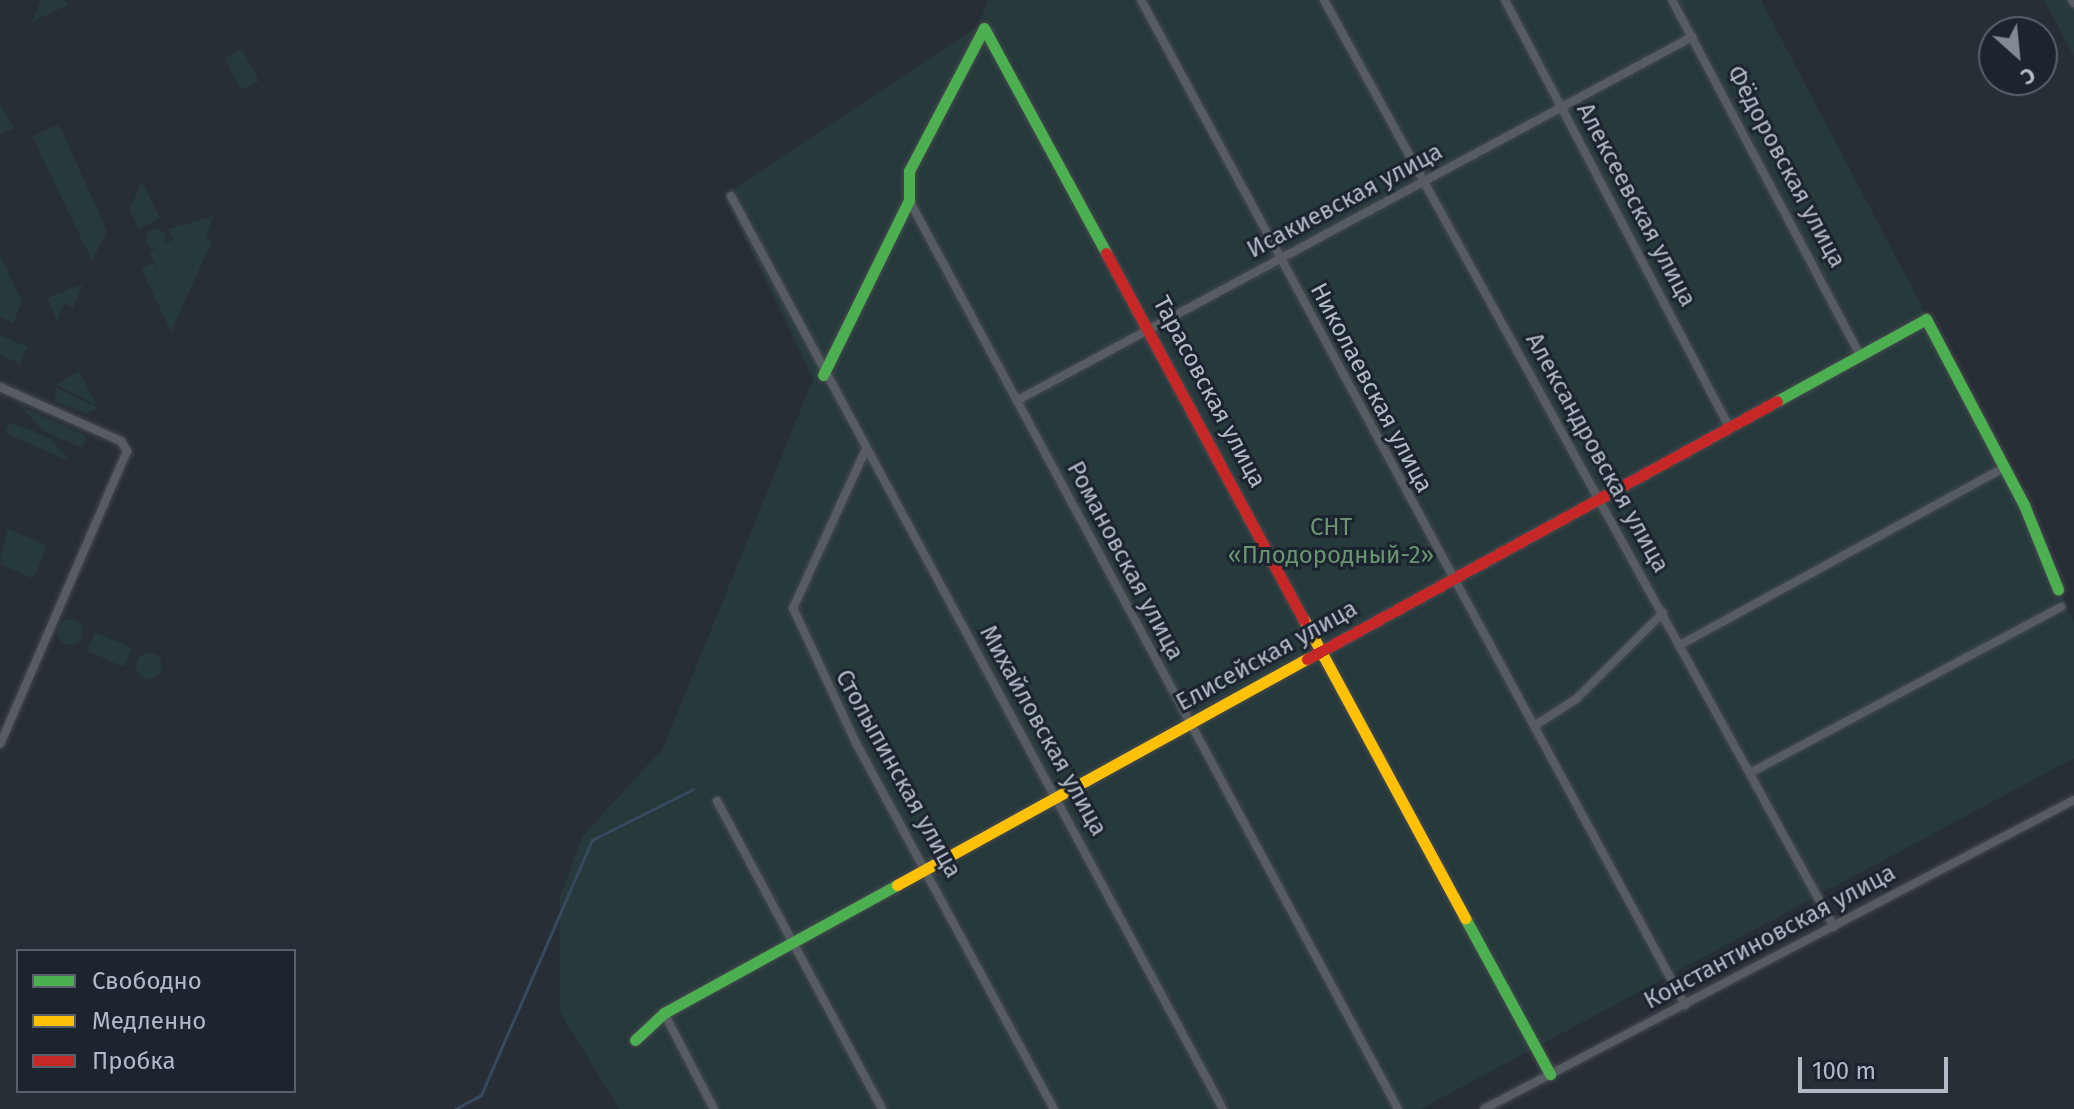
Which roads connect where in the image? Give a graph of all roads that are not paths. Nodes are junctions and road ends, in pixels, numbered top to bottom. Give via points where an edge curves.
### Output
1 (1141, 0) edge
2 (1324, 0) edge
3 (1505, 0) edge
4 (1672, 0) edge
5 (1692, 37) junction
6 (1562, 108) junction
7 (1423, 182) junction
8 (731, 196) dead end
9 (909, 200) junction
10 (1283, 257) junction
11 (1150, 328) junction
12 (1860, 355) junction
13 (823, 375) junction
14 (0, 387) edge
15 (1018, 400) junction
16 (1730, 429) junction
17 (865, 451) junction
18 (2000, 470) junction
19 (1599, 498) junction
20 (1455, 582) junction
21 (2058, 589) dead end
22 (2061, 607) dead end
23 (1663, 613) junction
24 (1680, 645) junction
25 (1322, 648) junction
26 (1188, 725) junction
27 (1534, 726) junction
28 (0, 744) edge
29 (1750, 773) junction
30 (1059, 799) junction
31 (2074, 800) edge
32 (717, 801) dead end
33 (927, 869) junction
34 (1834, 927) junction
35 (794, 942) junction
36 (1685, 1005) junction
37 (664, 1013) junction
38 (635, 1040) dead end
39 (1550, 1074) junction
40 (714, 1109) edge
41 (882, 1109) edge
42 (1054, 1109) edge
43 (1223, 1109) edge
44 (1398, 1109) edge
45 (1484, 1109) edge

1 - 10 street, Николаевская улица
2 - 7 street, Александровская улица
3 - 6 street, Алексеевская улица
4 - 5 street, Фёдоровская улица
5 - 6 street, Исакиевская улица
5 - 12 street, Фёдоровская улица
6 - 7 street, Исакиевская улица
6 - 16 street, Алексеевская улица
7 - 10 street, Исакиевская улица
7 - 19 street, Александровская улица
8 - 13 street, Михайловская улица
9 - 11 street, Тарасовская улица via 909,171 984,28
9 - 13 street
9 - 15 street, Романовская улица
10 - 11 street, Исакиевская улица
10 - 20 street, Николаевская улица
11 - 15 street, Исакиевская улица
11 - 25 street, Тарасовская улица
12 - 16 street, Елисейская улица
12 - 18 street, Елисейская улица via 1926,319
13 - 17 street, Михайловская улица
14 - 28 street via 121,441 127,451
15 - 26 street, Романовская улица
16 - 19 street, Елисейская улица
17 - 30 street, Михайловская улица
17 - 33 street, Столыпинская улица via 793,608 856,743
18 - 21 street via 2024,505
18 - 24 street
19 - 20 street, Елисейская улица
19 - 23 street, Александровская улица
20 - 25 street, Елисейская улица
20 - 27 street, Николаевская улица
22 - 29 street
23 - 24 street, Александровская улица
23 - 27 street via 1575,700
24 - 29 street, Александровская улица
25 - 26 street, Елисейская улица
25 - 39 street, Тарасовская улица
26 - 30 street, Елисейская улица
26 - 44 street, Романовская улица
27 - 36 street, Николаевская улица
29 - 34 street, Александровская улица
30 - 33 street, Елисейская улица
30 - 43 street, Михайловская улица
31 - 34 street, Константиновская улица
32 - 35 street
33 - 35 street, Елисейская улица
33 - 42 street, Столыпинская улица
34 - 36 street, Константиновская улица
35 - 37 street, Елисейская улица
35 - 41 street
36 - 39 street, Константиновская улица
37 - 38 street, Елисейская улица
37 - 40 street
39 - 45 street, Константиновская улица

